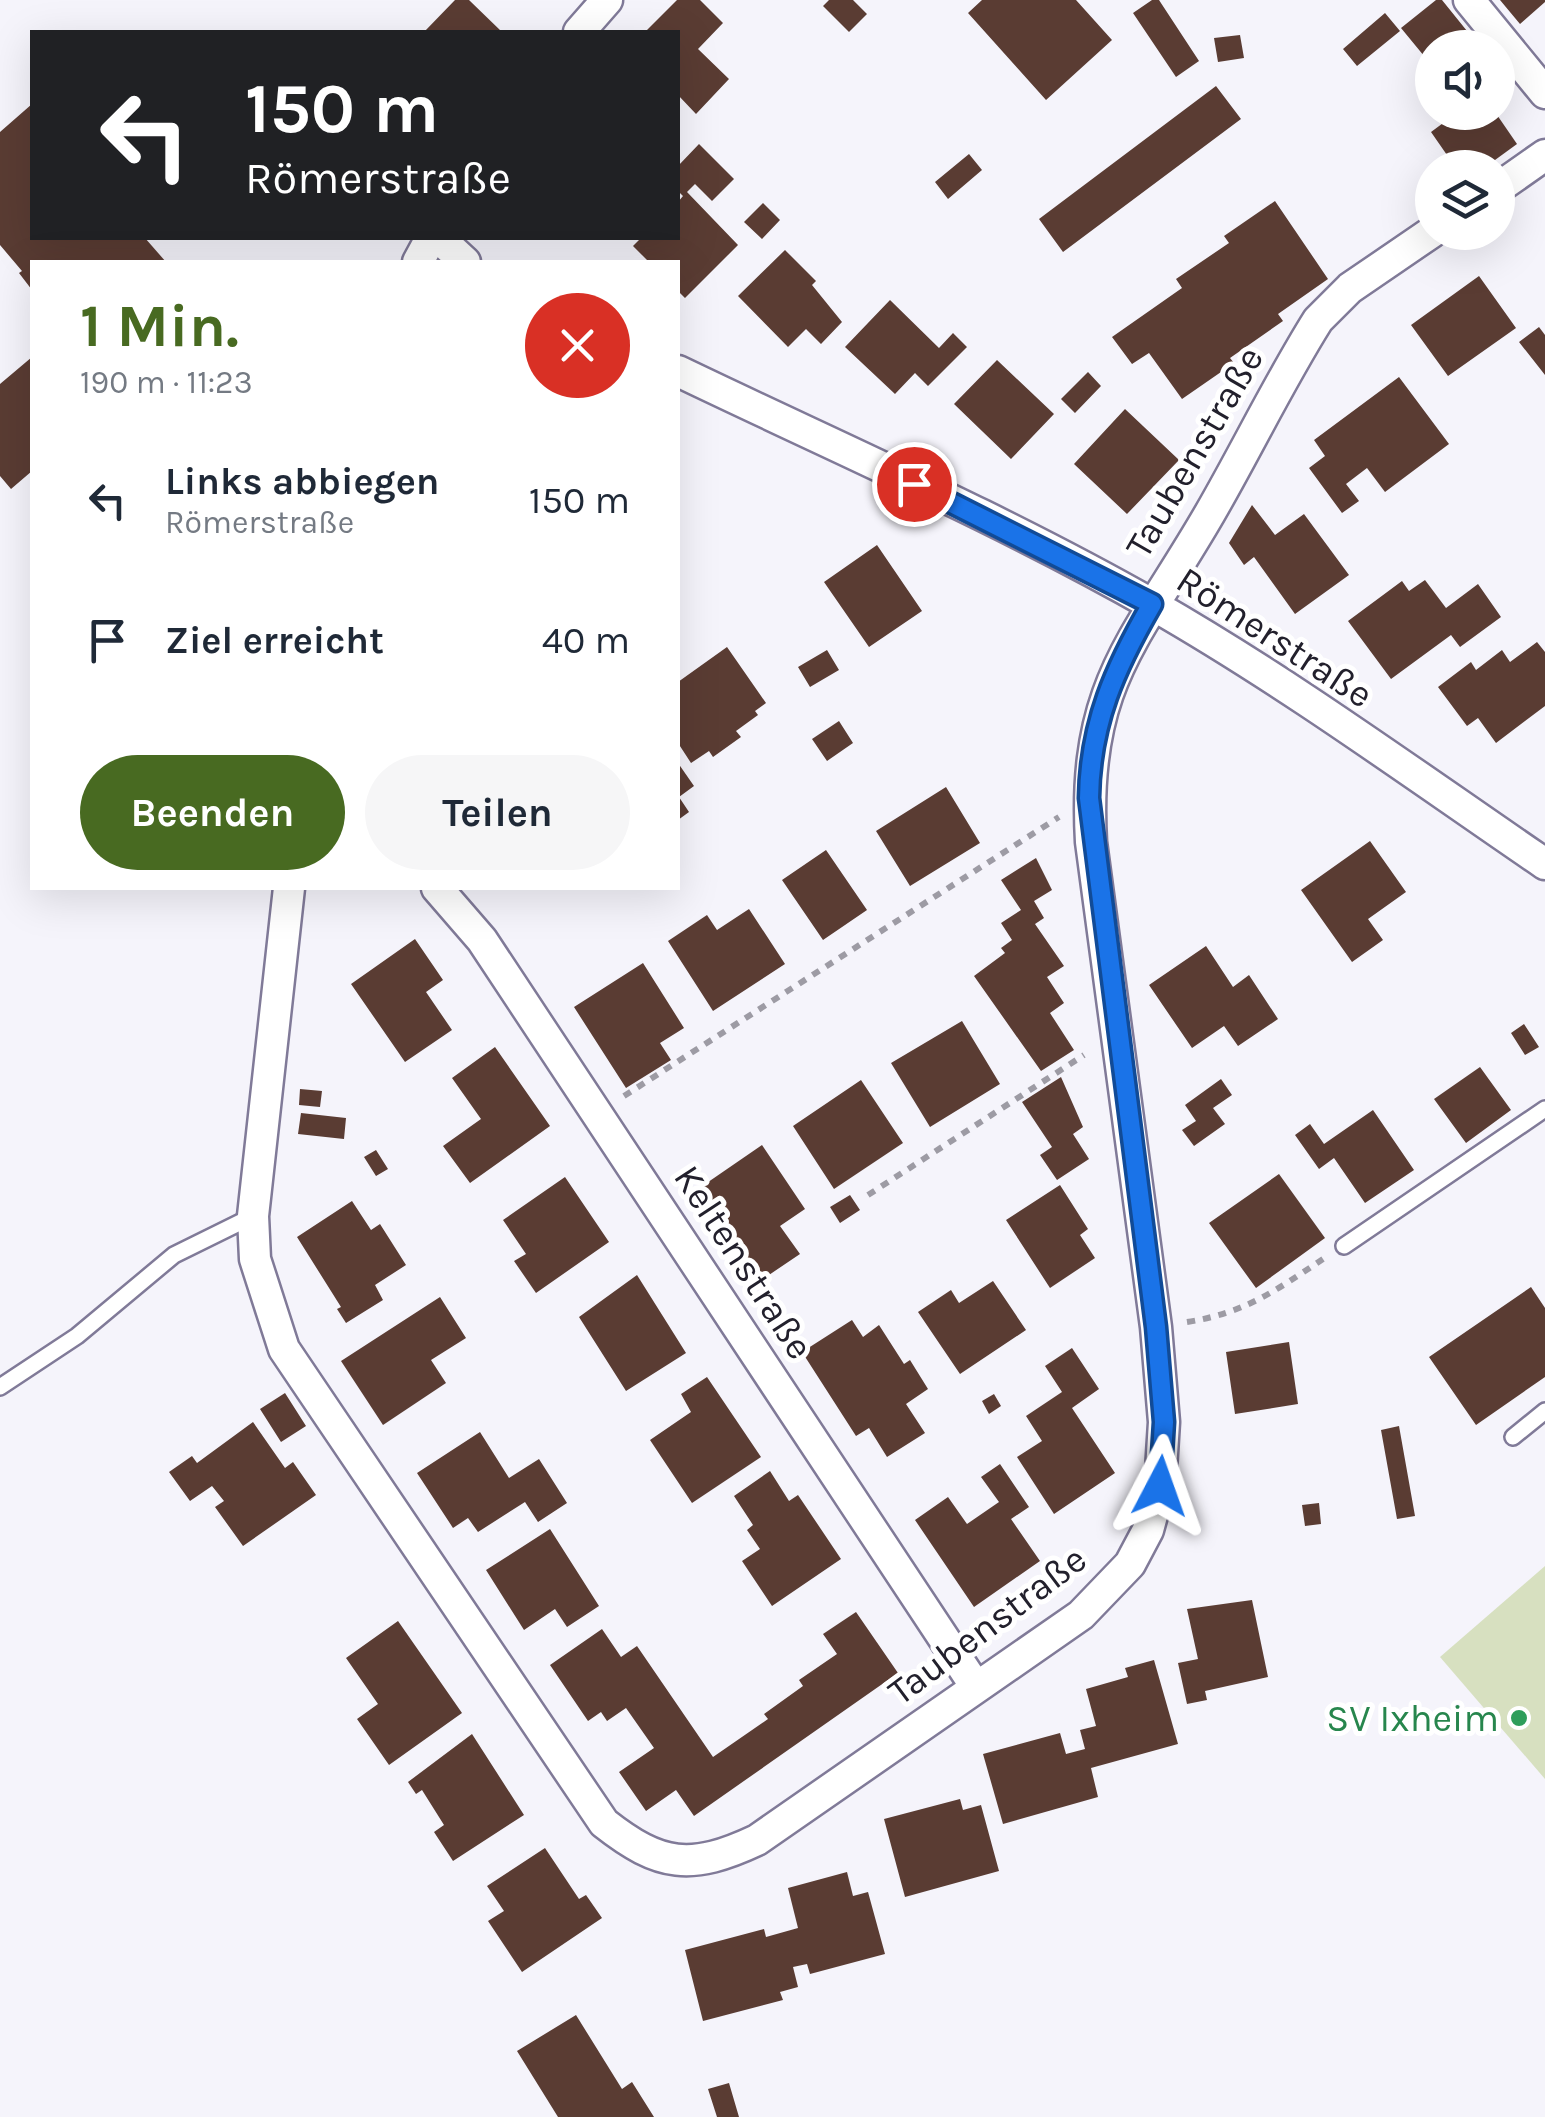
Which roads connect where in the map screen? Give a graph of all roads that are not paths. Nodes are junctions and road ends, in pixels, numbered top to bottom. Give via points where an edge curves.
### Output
1 (607, 0) edge
2 (1468, 0) edge
3 (581, 30) edge
4 (1545, 93) edge
5 (1545, 155) edge
6 (1515, 176) edge
7 (441, 240) edge
8 (1415, 244) edge
9 (463, 260) edge
10 (680, 373) edge
11 (1152, 604) junction
12 (1545, 864) edge
13 (289, 890) edge
14 (445, 890) edge
15 (1545, 1109) edge
16 (252, 1216) junction
17 (1344, 1246) road end
18 (0, 1388) edge
19 (1545, 1411) edge
20 (1513, 1437) dead end
21 (976, 1687) junction

1 - 3 street
2 - 4 street
5 - 6 street
7 - 9 street
8 - 11 street, Taubenstraße via 1350,288 1318,320
10 - 11 street, Römerstraße
11 - 12 street, Römerstraße
11 - 21 street, Taubenstraße via 1102,700 1089,798 1156,1327 1164,1422 1160,1486 1148,1530 1105,1594
13 - 16 street, Taubenstraße
14 - 21 street, Keltenstraße
15 - 17 lane
16 - 18 lane via 174,1255 78,1336
16 - 21 street, Taubenstraße via 255,1259 284,1350 594,1809 641,1852 681,1861 725,1855 757,1840
19 - 20 lane

